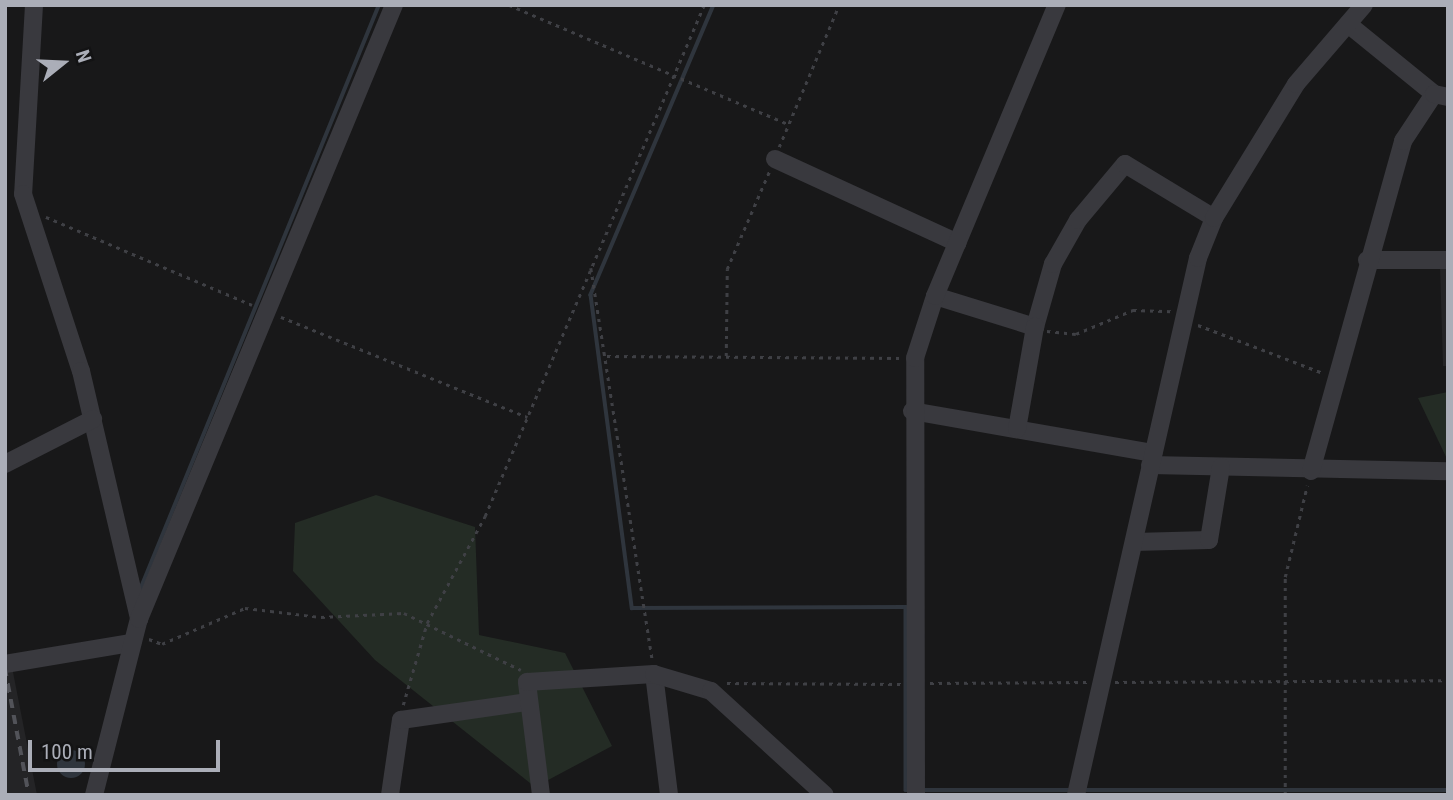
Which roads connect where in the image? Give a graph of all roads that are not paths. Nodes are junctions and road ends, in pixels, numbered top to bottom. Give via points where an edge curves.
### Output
1 (34, 5) edge
2 (394, 5) edge
3 (1057, 5) edge
4 (1364, 5) edge
5 (1348, 24) junction
6 (1441, 95) edge
7 (775, 159) road end
8 (1214, 218) junction
9 (958, 243) junction
10 (1367, 260) junction
11 (1448, 260) edge
12 (935, 296) junction
13 (1035, 327) junction
14 (912, 411) junction
15 (93, 419) junction
16 (1017, 429) junction
17 (1152, 459) junction
18 (5, 464) edge
19 (1221, 467) junction
20 (1311, 471) junction
21 (1448, 471) edge
22 (1134, 542) junction
23 (135, 631) junction
24 (5, 664) edge
25 (654, 674) junction
26 (528, 702) junction
27 (94, 795) edge
28 (390, 795) edge
29 (541, 795) edge
30 (669, 795) edge
31 (825, 795) edge
32 (916, 795) edge
33 (1076, 795) edge

1 - 15 street via 23,194
2 - 23 street
3 - 9 street
4 - 5 street
5 - 6 street
5 - 8 street via 1296,84
6 - 10 street via 1403,141
7 - 9 street
8 - 13 street via 1125,164 1078,220 1053,264
8 - 17 street via 1186,304
9 - 12 street
10 - 11 street
10 - 20 street
12 - 13 street
12 - 14 street via 915,358
13 - 16 street
14 - 16 street
14 - 32 street
15 - 18 street
15 - 23 street
16 - 17 street
17 - 19 street
17 - 22 street
19 - 20 street
19 - 22 street via 1209,540
20 - 21 street
22 - 33 street
23 - 24 street
23 - 27 street
25 - 26 street via 527,682
25 - 30 street
25 - 31 street via 712,691
26 - 28 street via 401,720
26 - 29 street

